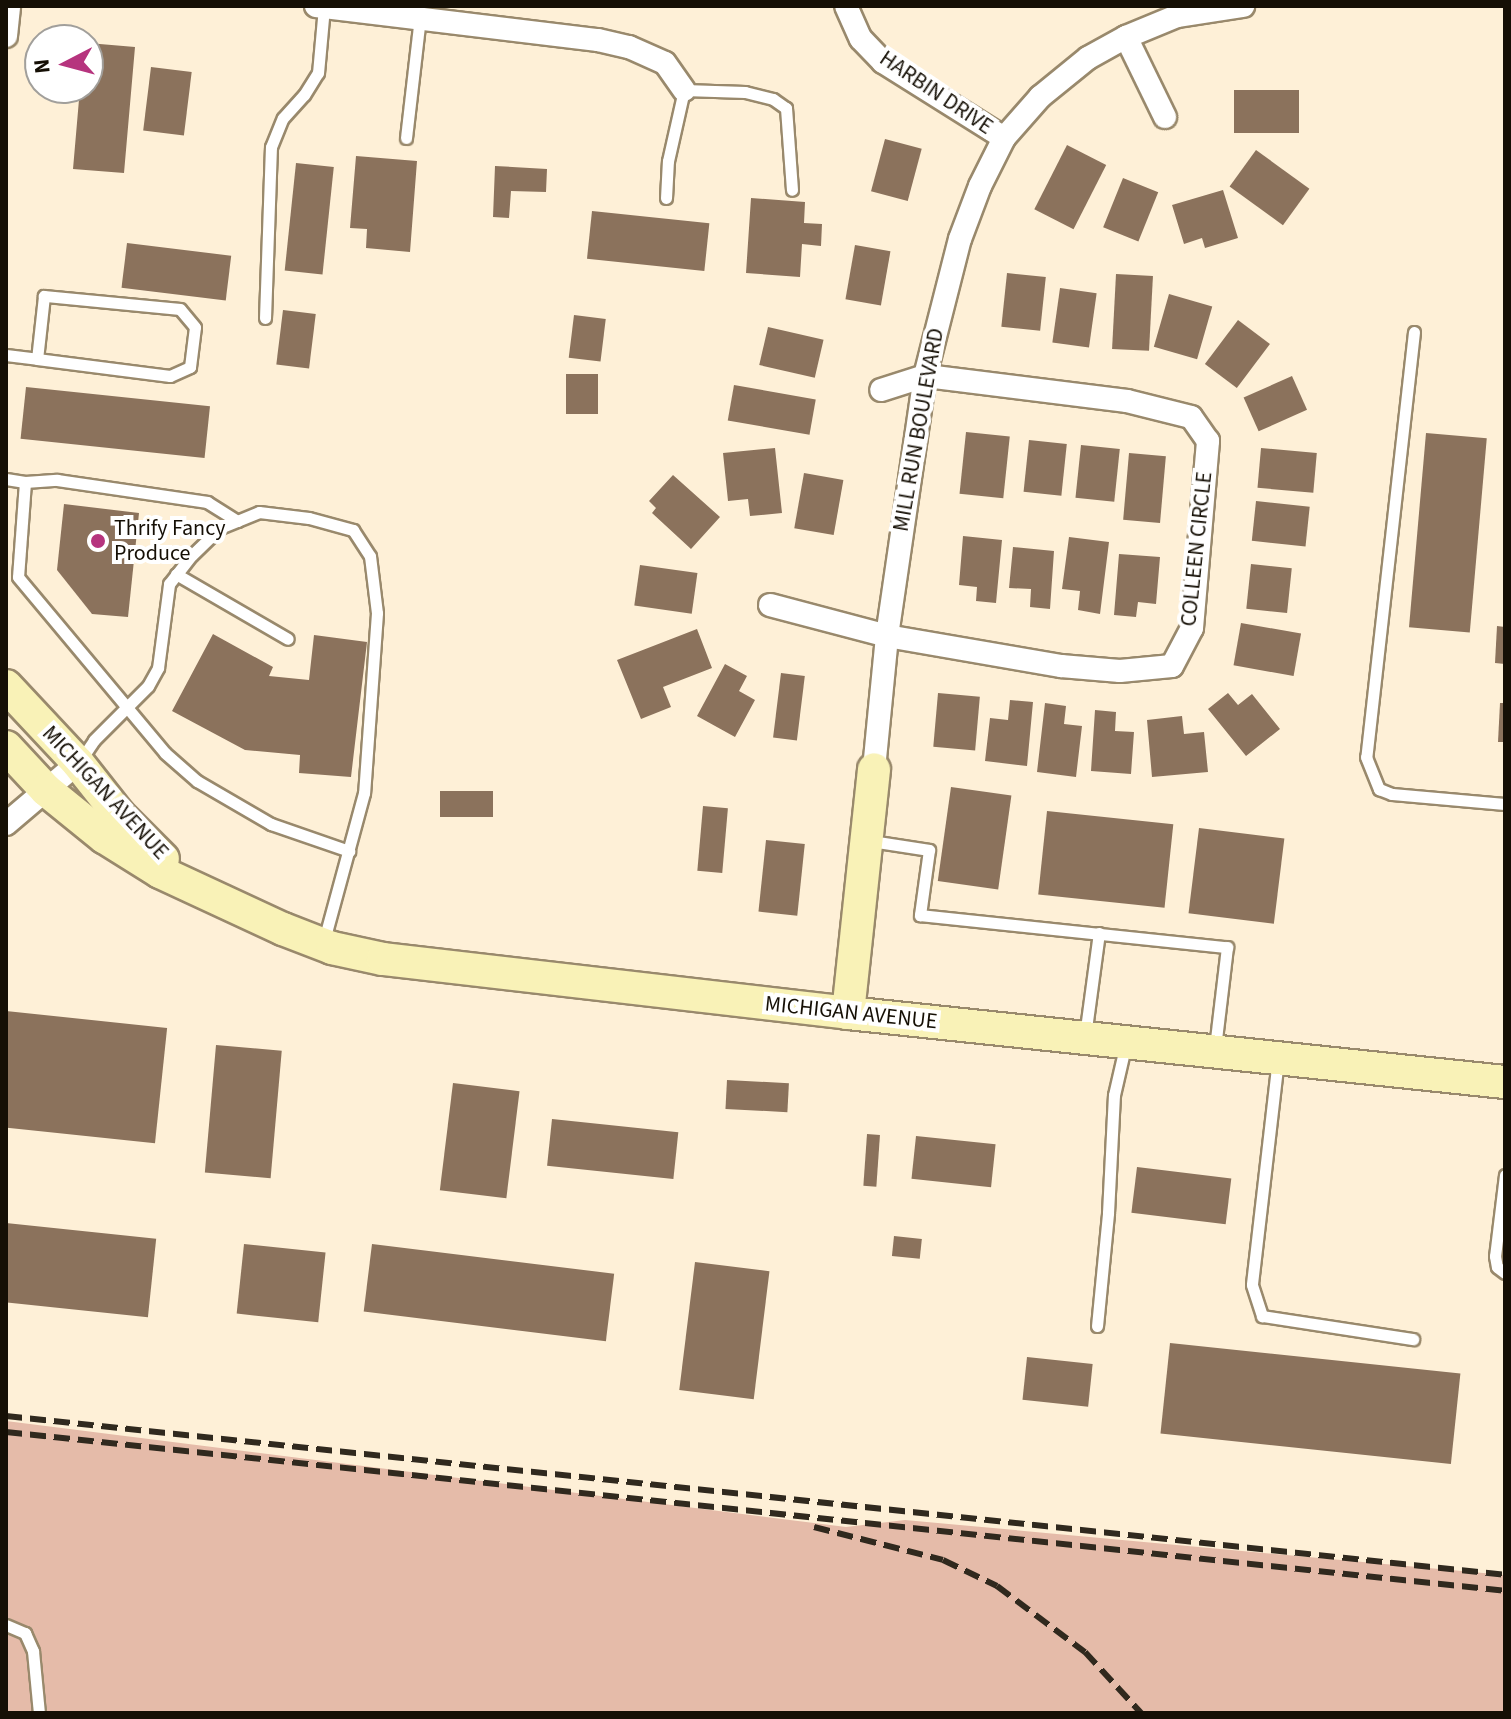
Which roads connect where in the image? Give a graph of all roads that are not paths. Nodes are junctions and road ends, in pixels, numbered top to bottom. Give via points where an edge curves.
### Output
1 (9, 6) edge
2 (316, 6) edge
3 (846, 6) edge
4 (1243, 6) edge
5 (324, 7) edge
6 (1176, 11) edge
7 (413, 13) edge
8 (6, 36) edge
9 (1126, 37) junction
10 (684, 90) junction
11 (1165, 117) dead end
12 (406, 138) dead end
13 (1004, 138) junction
14 (792, 190) dead end
15 (666, 198) dead end
16 (265, 318) dead end
17 (1414, 332) dead end
18 (6, 355) edge
19 (37, 359) junction
20 (925, 376) junction
21 (881, 390) dead end
22 (6, 479) edge
23 (25, 482) junction
24 (237, 521) junction
25 (176, 574) junction
26 (770, 605) dead end
27 (887, 636) junction
28 (288, 639) dead end
29 (6, 686) edge
30 (125, 710) junction
31 (6, 747) edge
32 (78, 763) junction
33 (874, 769) joint
34 (46, 790) junction
35 (1505, 804) edge
36 (6, 824) edge
37 (866, 840) junction
38 (349, 851) junction
39 (209, 896) junction
40 (1099, 933) junction
41 (322, 944) junction
42 (848, 1013) junction
43 (1085, 1038) junction
44 (1126, 1042) junction
45 (1215, 1052) junction
46 (1278, 1058) junction
47 (1505, 1082) edge
48 (1505, 1178) edge
49 (1505, 1273) edge
50 (1097, 1326) dead end
51 (1413, 1339) dead end
52 (6, 1625) edge
53 (39, 1713) edge

1 - 8 street
2 - 5 street
3 - 13 street, HARBIN DRIVE via 861,39 883,62
4 - 6 street, MILL RUN BOULEVARD
5 - 7 street
5 - 16 lane via 318,73 283,118 271,147
6 - 9 street, MILL RUN BOULEVARD
7 - 10 street via 629,47 665,63
7 - 12 lane
9 - 11 street
9 - 13 street, MILL RUN BOULEVARD via 1088,58 1040,97
10 - 14 lane via 745,92 786,108
10 - 15 lane via 668,161
13 - 20 street, MILL RUN BOULEVARD via 960,239
17 - 35 lane via 1366,757 1379,789 1392,794
18 - 19 lane
19 - 19 lane via 170,376 190,367 195,327 180,309 44,296
20 - 21 street
20 - 27 street, MILL RUN BOULEVARD
20 - 27 street, COLLEEN CIRCLE via 1127,401 1191,417 1208,441 1192,628 1172,666 1120,671
22 - 23 lane
23 - 24 lane via 57,480 207,502
23 - 30 lane via 18,577
24 - 25 lane via 220,528
24 - 38 lane via 259,512 309,518 353,530 370,556 377,613 373,673 364,793
25 - 28 lane
25 - 30 lane via 169,584 158,668
26 - 27 street
27 - 33 street, MILL RUN BOULEVARD
29 - 32 main road, MICHIGAN AVENUE
30 - 32 lane
30 - 38 lane via 165,753 229,802 271,824
31 - 34 main road, MICHIGAN AVENUE
32 - 34 street
32 - 39 main road, MICHIGAN AVENUE via 119,815
33 - 37 main road, MILL RUN BOULEVARD
34 - 36 street
34 - 39 main road, MICHIGAN AVENUE via 104,837
37 - 40 lane via 929,850 920,915
37 - 42 main road, MILL RUN BOULEVARD
38 - 41 lane
39 - 41 main road, MICHIGAN AVENUE
40 - 43 lane
40 - 45 lane via 1227,947
41 - 42 main road, MICHIGAN AVENUE via 383,959
42 - 43 main road, MICHIGAN AVENUE
43 - 44 main road, MICHIGAN AVENUE
44 - 45 main road, MICHIGAN AVENUE
44 - 50 lane via 1114,1095
45 - 46 main road, MICHIGAN AVENUE
46 - 47 main road, MICHIGAN AVENUE
46 - 51 lane via 1252,1285 1262,1316
48 - 49 lane via 1495,1256
52 - 53 lane via 25,1633 33,1651

